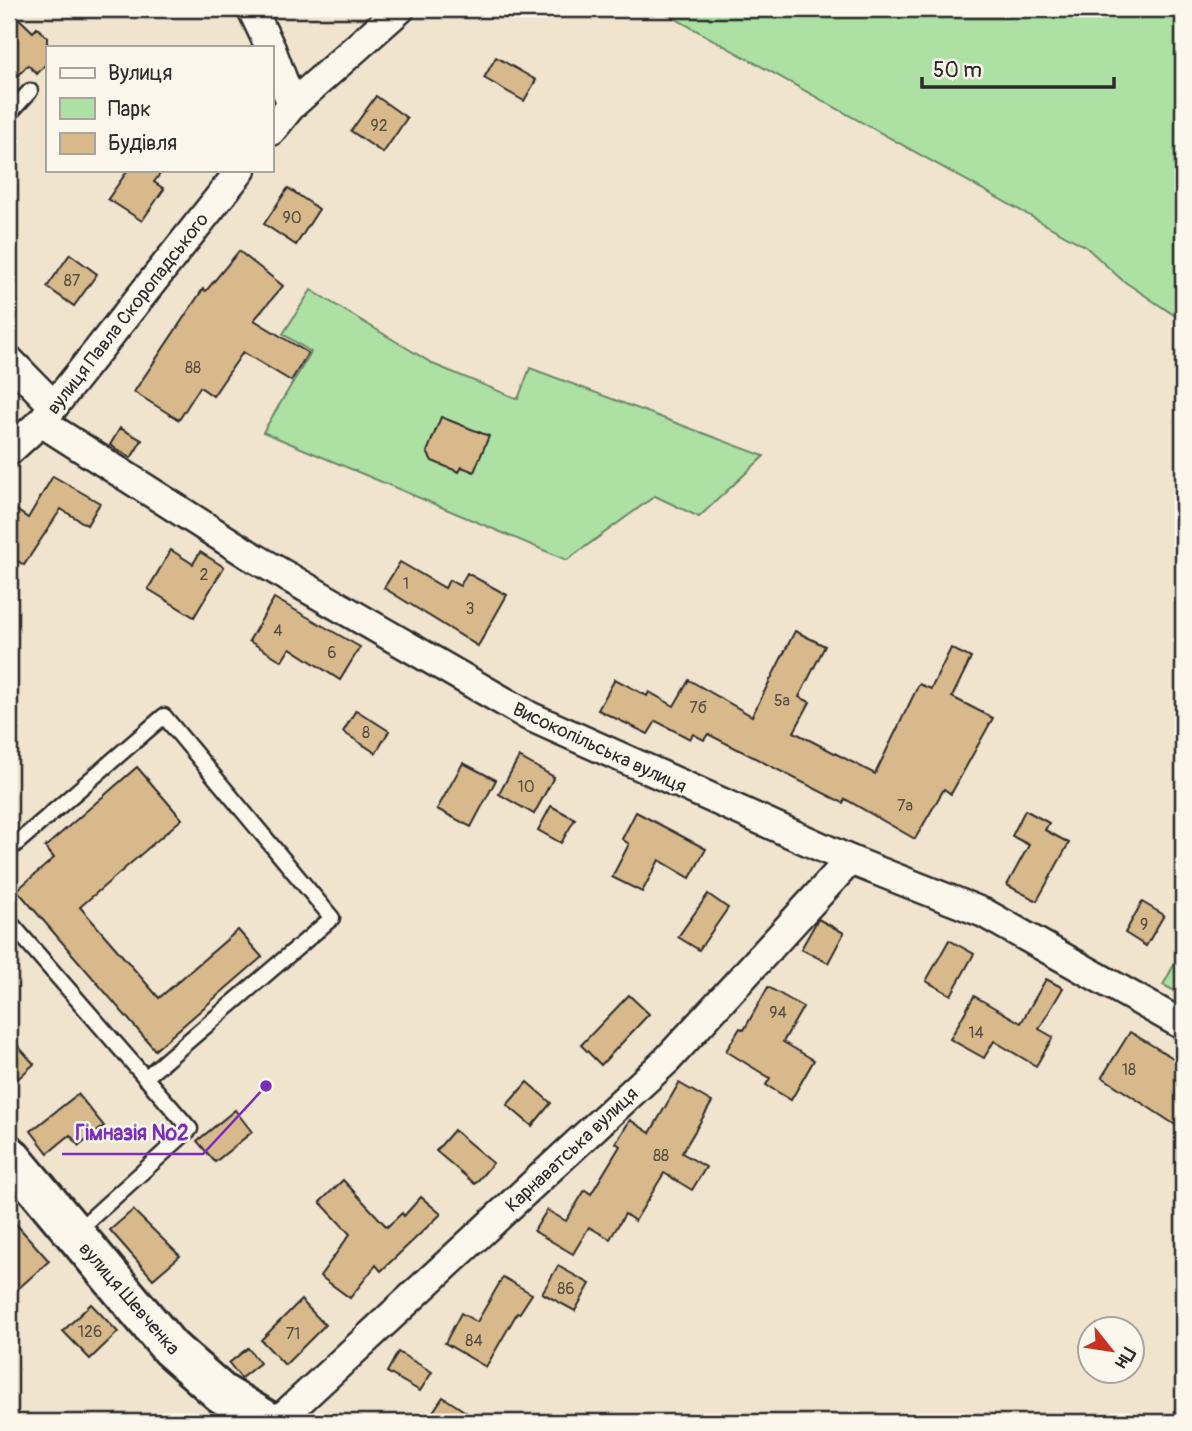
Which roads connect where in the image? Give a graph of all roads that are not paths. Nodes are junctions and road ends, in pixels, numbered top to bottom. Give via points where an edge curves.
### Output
1 (252, 9) edge
2 (400, 9) edge
3 (270, 46) edge
4 (273, 53) edge
5 (30, 91) dead end
6 (292, 105) junction
7 (9, 114) edge
8 (273, 129) edge
9 (239, 172) edge
10 (9, 360) edge
11 (47, 414) junction
12 (9, 451) edge
13 (10, 847) edge
14 (850, 860) junction
15 (9, 921) edge
16 (1183, 1025) edge
17 (145, 1078) junction
18 (9, 1155) edge
19 (75, 1234) junction
20 (269, 1422) edge
21 (277, 1422) edge

1 - 3 street
2 - 6 street
4 - 6 street
5 - 7 lane
6 - 8 street
9 - 11 street, вулиця Павла Скоропадського
10 - 11 street, Високопільська вулиця
11 - 12 street, вулиця Павла Скоропадського
11 - 14 street, Високопільська вулиця via 248,554 529,716
13 - 17 lane via 164,716 332,918
14 - 16 street, Високопільська вулиця via 984,912
14 - 21 street, Карнаватська вулиця via 667,1060
15 - 17 lane
17 - 19 lane via 190,1129
18 - 19 street, вулиця Шевченка
19 - 20 street, вулиця Шевченка via 170,1348 221,1394

